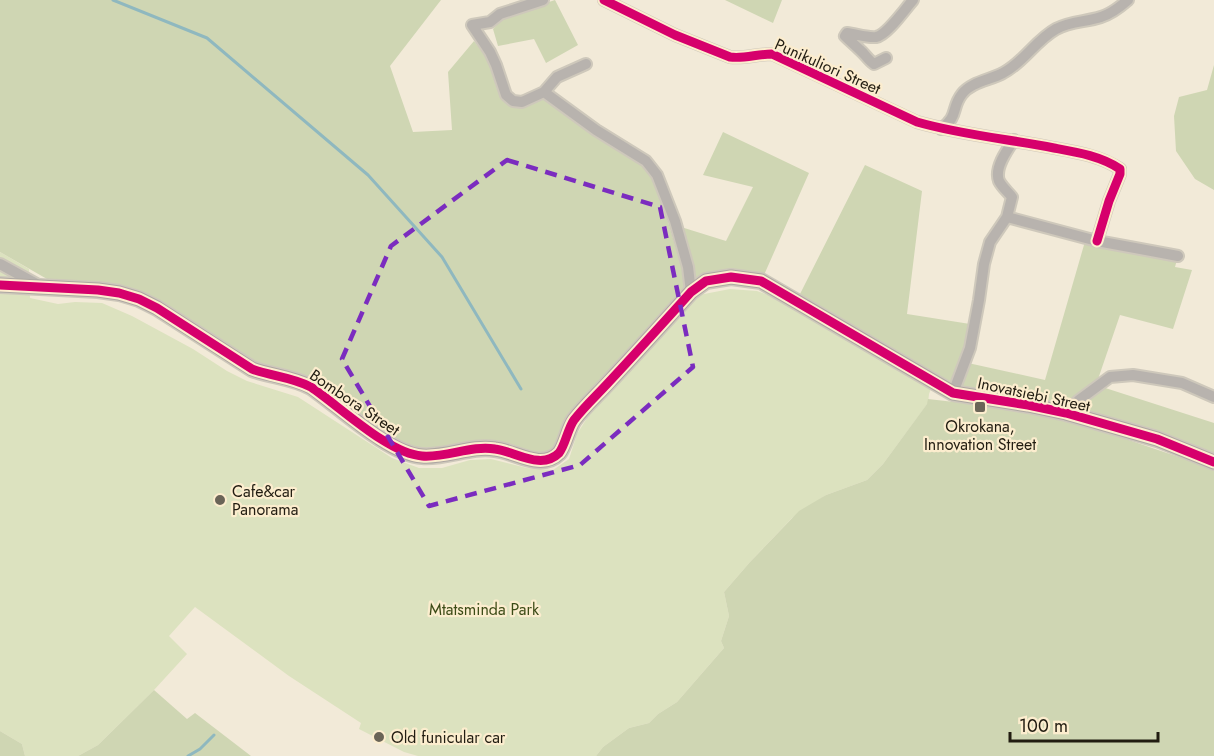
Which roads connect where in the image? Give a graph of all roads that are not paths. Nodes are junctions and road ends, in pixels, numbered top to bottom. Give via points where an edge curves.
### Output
1 (543, 0) edge
2 (604, 0) edge
3 (913, 0) edge
4 (1128, 0) edge
5 (886, 58) dead end
6 (586, 64) dead end
7 (544, 92) junction
8 (941, 129) junction
9 (1014, 140) junction
10 (1007, 217) junction
11 (1097, 241) junction
12 (1178, 256) dead end
13 (0, 264) edge
14 (0, 285) edge
15 (43, 287) junction
16 (692, 292) junction
17 (857, 337) joint
18 (953, 393) junction
19 (1214, 397) edge
20 (1066, 413) junction
21 (1214, 462) edge

1 - 7 street via 500,14 490,22 472,23 490,52 509,98 522,102
2 - 8 street, Punikuliori Street via 729,57 772,54 917,122
3 - 5 street via 879,37 847,33 845,36 870,62
4 - 8 street via 1101,17 1056,29 1005,72 970,88 962,95 949,124
6 - 7 street via 557,77
7 - 16 street via 646,161 657,175 675,221
8 - 9 street, Punikuliori Street
9 - 10 street via 998,173 1001,185 1012,197
9 - 11 street, Punikuliori Street via 1095,157 1120,169
10 - 11 street
10 - 18 street via 990,242 970,348
11 - 12 street
13 - 15 street, Bombora Street
14 - 15 street
15 - 16 street, Bombora Street via 99,290 139,299 252,369 311,387 369,431 406,453 447,455 491,448 544,461 560,453 573,421
16 - 17 street, Bombora Street via 706,281 731,277 761,281
17 - 18 street, Inovatsiebi Street
18 - 20 street, Inovatsiebi Street
19 - 20 street via 1182,383 1133,375 1110,377
20 - 21 street, Inovatsiebi Street via 1157,439

